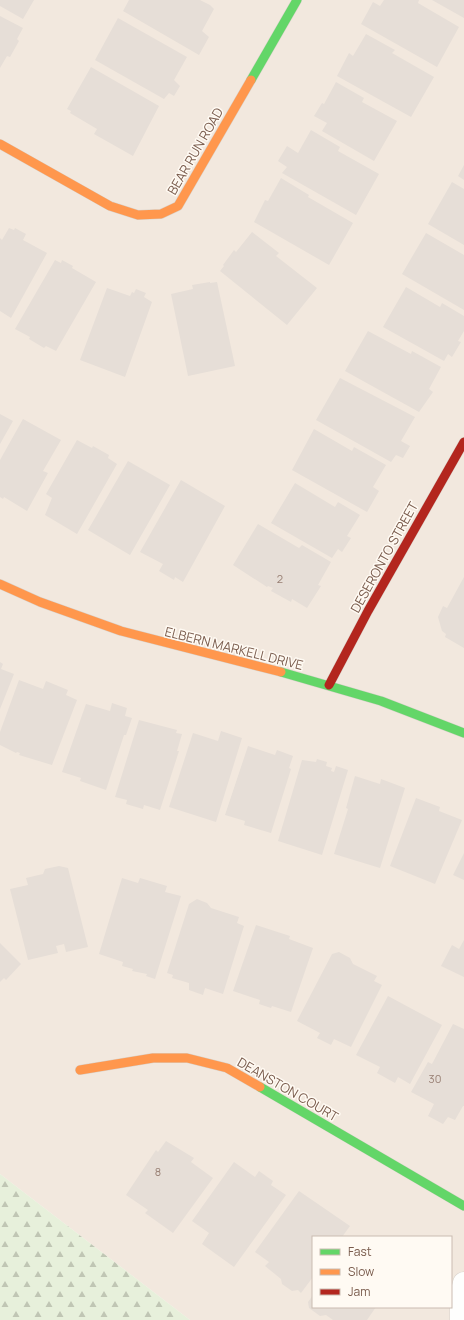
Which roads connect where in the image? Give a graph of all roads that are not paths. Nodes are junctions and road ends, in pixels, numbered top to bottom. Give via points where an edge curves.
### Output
1 (297, 0) edge
2 (0, 144) edge
3 (464, 442) edge
4 (0, 584) edge
5 (329, 685) junction
6 (464, 733) edge
7 (80, 1070) dead end
8 (464, 1206) edge
9 (464, 1283) edge
10 (461, 1320) edge

1 - 2 street, BEAR RUN ROAD via 178,206 161,214 138,215 110,206
3 - 5 street, DESERONTO STREET
4 - 5 street, ELBERN MARKELL DRIVE via 28,598 144,639
5 - 6 street, ELBERN MARKELL DRIVE via 415,712
7 - 8 street, DEANSTON COURT via 154,1058 187,1058 226,1068
9 - 10 street via 461,1294

